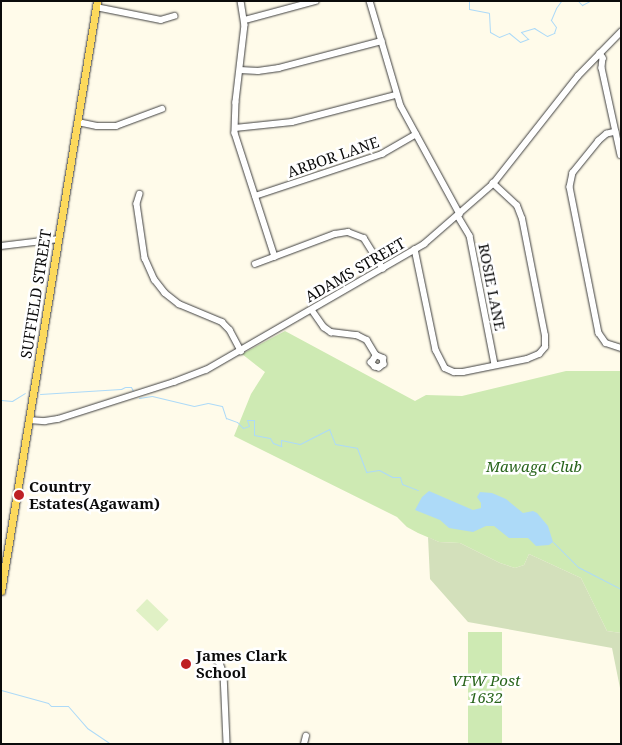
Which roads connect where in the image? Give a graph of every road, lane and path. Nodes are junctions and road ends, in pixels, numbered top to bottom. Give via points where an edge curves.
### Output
1 (241, 1) edge
2 (316, 1) edge
3 (370, 1) edge
4 (97, 4) edge
5 (174, 16) dead end
6 (245, 20) junction
7 (621, 32) edge
8 (382, 41) junction
9 (600, 53) junction
10 (592, 62) junction
11 (602, 68) junction
12 (240, 70) junction
13 (396, 95) junction
14 (162, 109) dead end
15 (78, 122) junction
16 (235, 128) junction
17 (616, 132) junction
18 (416, 134) junction
19 (621, 155) edge
20 (493, 184) junction
21 (140, 194) dead end
22 (255, 196) junction
23 (459, 215) junction
24 (58, 239) junction
25 (1, 246) edge
26 (415, 249) junction
27 (275, 256) junction
28 (255, 264) dead end
29 (383, 268) junction
30 (312, 310) junction
31 (621, 348) edge
32 (241, 351) junction
33 (376, 355) dead end
34 (495, 366) junction
35 (30, 420) junction
36 (1, 591) edge
37 (213, 657) dead end
38 (306, 736) dead end
39 (227, 744) edge
40 (304, 744) edge

1 - 6 street
2 - 6 street
3 - 8 street, ROSIE LANE
4 - 5 street via 161,20
4 - 15 main road, SUFFIELD STREET
6 - 12 street
7 - 9 street, ADAMS STREET
8 - 12 street via 273,70
8 - 13 street, ROSIE LANE
9 - 10 street, ADAMS STREET
9 - 11 street
10 - 11 street
10 - 20 street, ADAMS STREET
11 - 17 street
12 - 16 street
13 - 16 street via 292,122
13 - 18 street, ROSIE LANE
14 - 15 street via 116,126
15 - 24 main road, SUFFIELD STREET
16 - 22 street
17 - 19 street
17 - 31 street via 597,143 573,174 570,187 599,333 606,343
18 - 22 street, ARBOR LANE via 382,154
18 - 23 street, ROSIE LANE
20 - 23 street, ADAMS STREET
20 - 34 street via 521,214 546,340 544,349 536,356
21 - 32 street via 137,202 145,258 154,280 179,304 222,322
22 - 27 street
23 - 26 street, ADAMS STREET
23 - 34 street, ROSIE LANE via 470,236
24 - 25 street
24 - 35 main road, SUFFIELD STREET
26 - 29 street, ADAMS STREET
26 - 34 street via 442,365 456,372
27 - 28 street
27 - 29 street via 335,234 352,232 366,241
29 - 30 street, ADAMS STREET
30 - 32 street, ADAMS STREET
30 - 33 street via 322,325 332,332 365,338
32 - 35 street, ADAMS STREET via 183,379 58,419
35 - 36 main road, SUFFIELD STREET
37 - 39 street via 220,663 224,674
38 - 40 street

